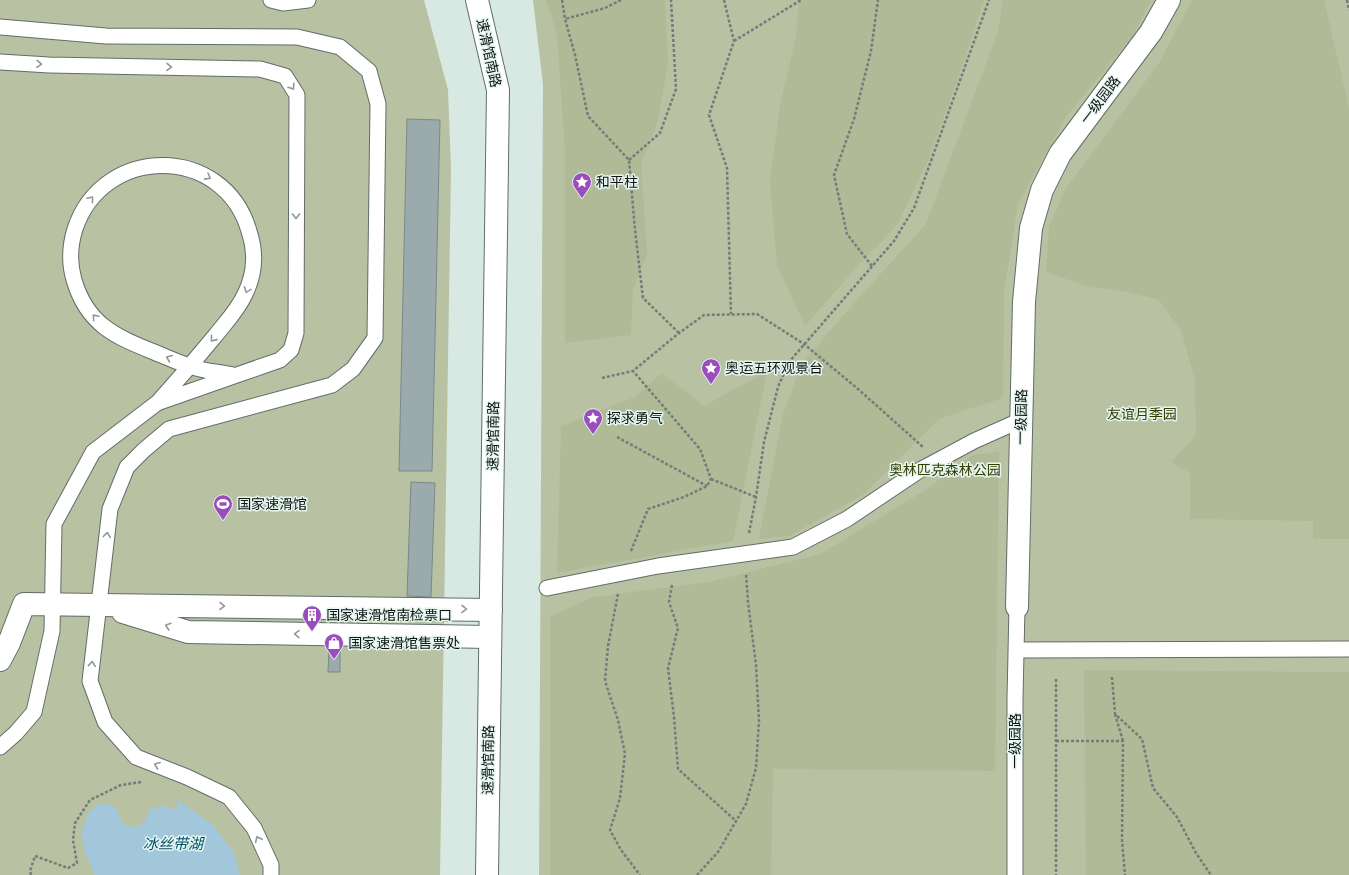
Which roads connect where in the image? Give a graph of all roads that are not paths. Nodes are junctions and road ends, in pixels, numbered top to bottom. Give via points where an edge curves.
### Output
1 (271, 0) edge
2 (308, 0) edge
3 (477, 0) edge
4 (1169, 0) edge
5 (0, 27) edge
6 (0, 62) edge
7 (190, 366) junction
8 (234, 376) junction
9 (157, 403) junction
10 (1021, 420) junction
11 (547, 588) dead end
12 (53, 604) junction
13 (99, 604) junction
14 (1017, 608) joint
15 (491, 610) junction
16 (490, 637) junction
17 (1349, 649) edge
18 (1016, 650) junction
19 (0, 660) edge
20 (0, 747) edge
21 (271, 875) edge
22 (487, 875) edge
23 (1015, 875) edge

1 - 2 lane via 283,3
3 - 15 street, 速滑馆南路 via 498,90
4 - 10 street, 一级园路 via 1151,32 1060,154 1042,190 1031,228 1024,302
13 -> 5 lane via 110,509 127,467 144,450 169,429 332,385 353,369 375,338 378,104 370,71 340,47 297,37 106,36
6 -> 8 lane via 260,69 285,76 297,95 296,333 291,350 280,360
7 -> 7 lane via 126,341 110,332 85,306 72,273 73,237 78,220 87,204 98,190 112,179 146,166 182,166 214,181 228,192 239,206 252,240 252,276 246,293 238,309
7 - 8 lane
7 - 9 lane
8 - 9 lane
9 - 12 lane via 93,452 54,524
10 - 11 lane via 974,441 920,470 847,519 793,547 621,573
10 - 14 street, 一级园路
12 - 13 street
12 - 19 street via 24,604
12 - 20 lane via 52,631 34,712
13 -> 15 street
16 -> 13 street via 188,632
21 -> 13 lane via 271,865 254,828 229,797 136,757 105,722 90,681
14 - 18 lane, 一级园路
15 - 16 street, 速滑馆南路
16 - 22 street, 速滑馆南路
17 - 18 lane
18 - 23 lane, 一级园路

